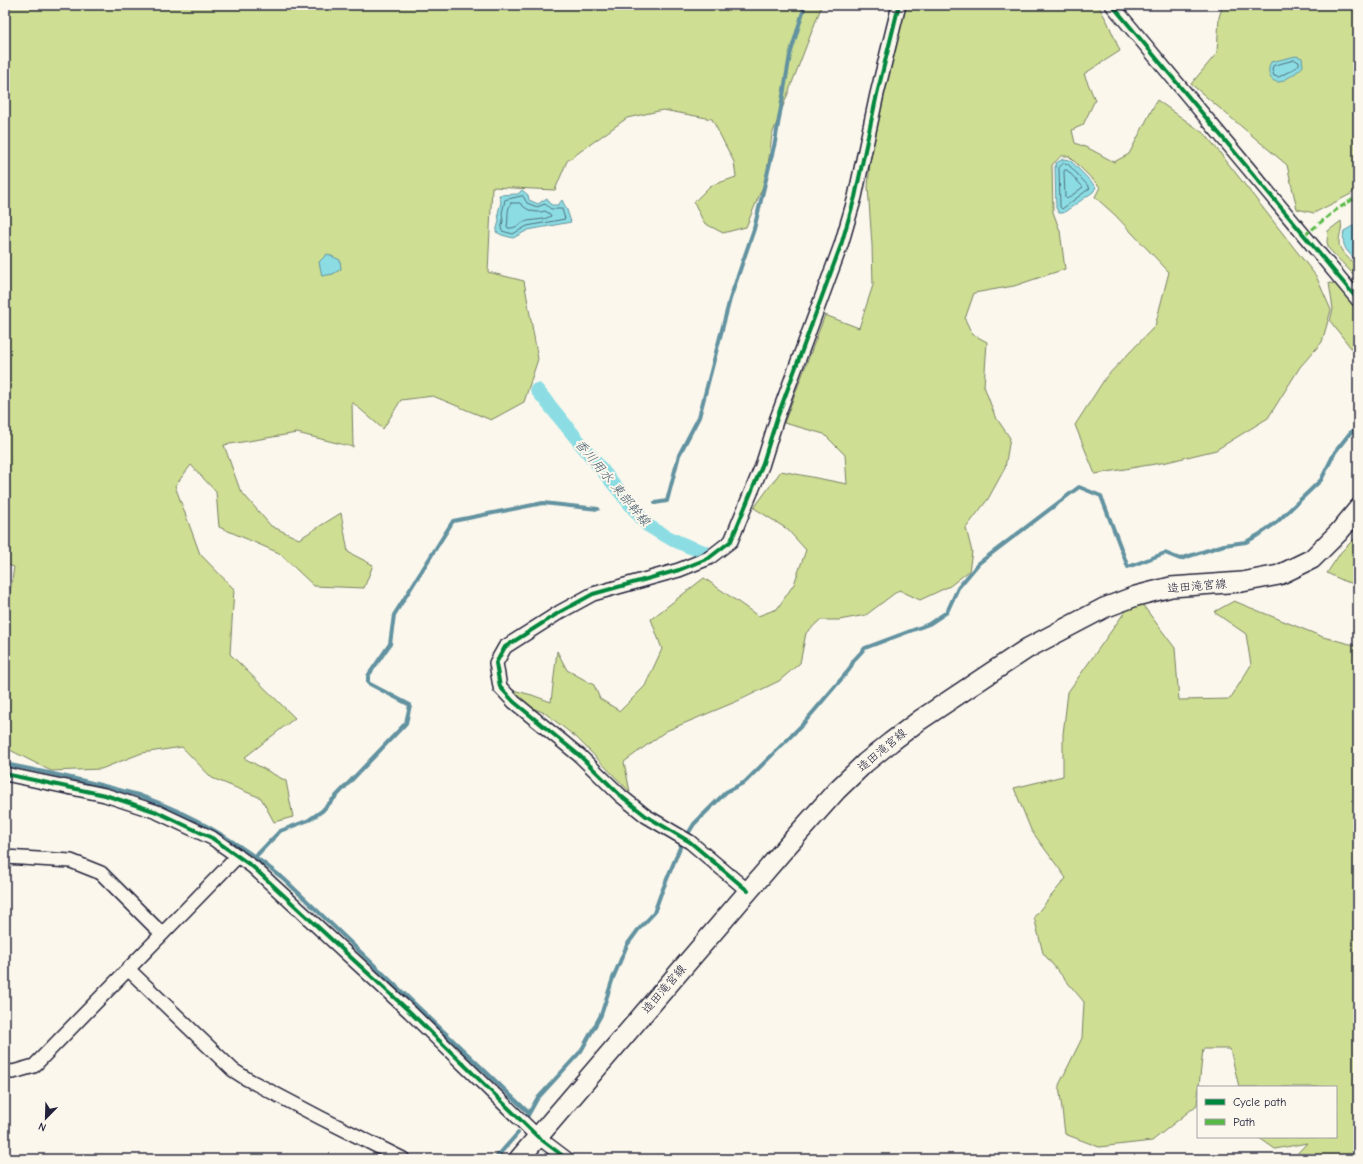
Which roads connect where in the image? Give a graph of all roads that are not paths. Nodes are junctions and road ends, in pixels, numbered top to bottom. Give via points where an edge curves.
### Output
1 (899, 5) edge
2 (1112, 5) edge
3 (1358, 300) edge
4 (1358, 509) edge
5 (5, 774) edge
6 (238, 856) junction
7 (5, 857) edge
8 (748, 891) junction
9 (162, 934) junction
10 (128, 969) junction
11 (5, 1071) edge
12 (538, 1137) junction
13 (403, 1159) edge
14 (519, 1159) edge
15 (567, 1159) edge

1 - 8 street via 877,94 856,197 841,245 777,418 762,466 730,541 709,558 679,570 593,594 505,647 496,663 500,686 514,702 580,756 620,796 641,812 685,838
2 - 3 street
4 - 8 main road, 造田滝宮線 via 1312,559 1279,575 1242,582 1171,587 1136,596 1104,608 1028,648 920,720 865,763 837,790
5 - 6 street via 104,795 157,812 212,838
6 - 9 street
6 - 12 street via 410,1012
7 - 9 street via 71,861 101,873
8 - 12 main road, 造田滝宮線
9 - 10 street
10 - 11 street via 34,1066 13,1072
10 - 13 street via 233,1070 320,1118
12 - 14 main road, 造田滝宮線
12 - 15 street

